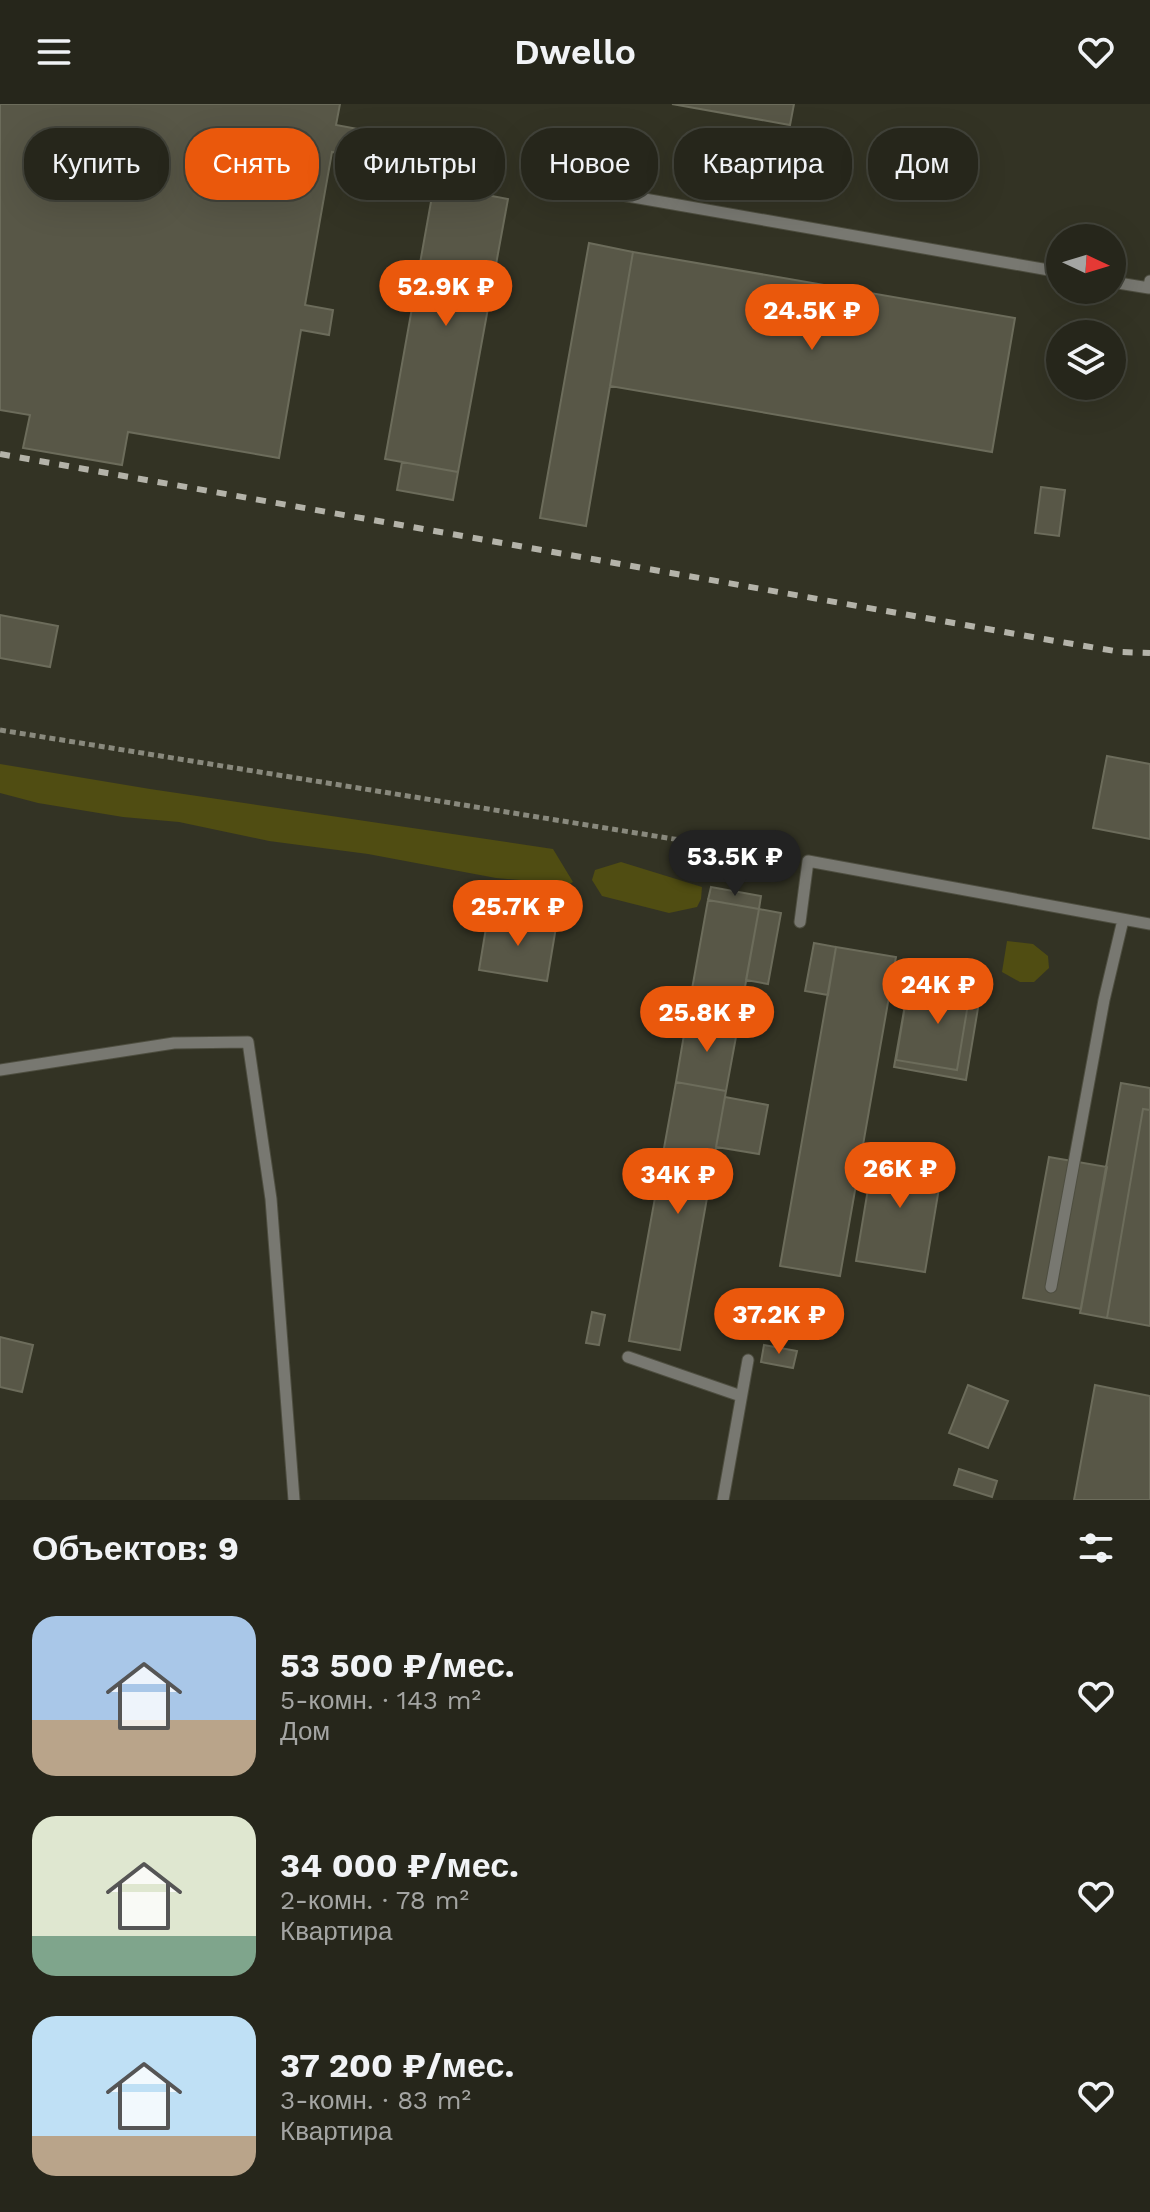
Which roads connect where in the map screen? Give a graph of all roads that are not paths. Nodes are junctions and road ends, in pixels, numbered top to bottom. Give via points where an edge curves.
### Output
1 (650, 200) edge
2 (1046, 270) edge
3 (1150, 281) edge
4 (1126, 284) edge
5 (1123, 920) junction
6 (800, 922) dead end
7 (1150, 924) edge
8 (0, 1070) edge
9 (1051, 1287) dead end
10 (628, 1357) dead end
11 (748, 1360) dead end
12 (741, 1396) junction
13 (294, 1500) edge
14 (723, 1500) edge

1 - 2 lane
3 - 4 lane via 1149,288
5 - 6 lane via 808,861
5 - 7 lane
5 - 9 lane
8 - 13 lane via 174,1043 248,1042 271,1199
10 - 12 lane
11 - 12 lane
12 - 14 lane

